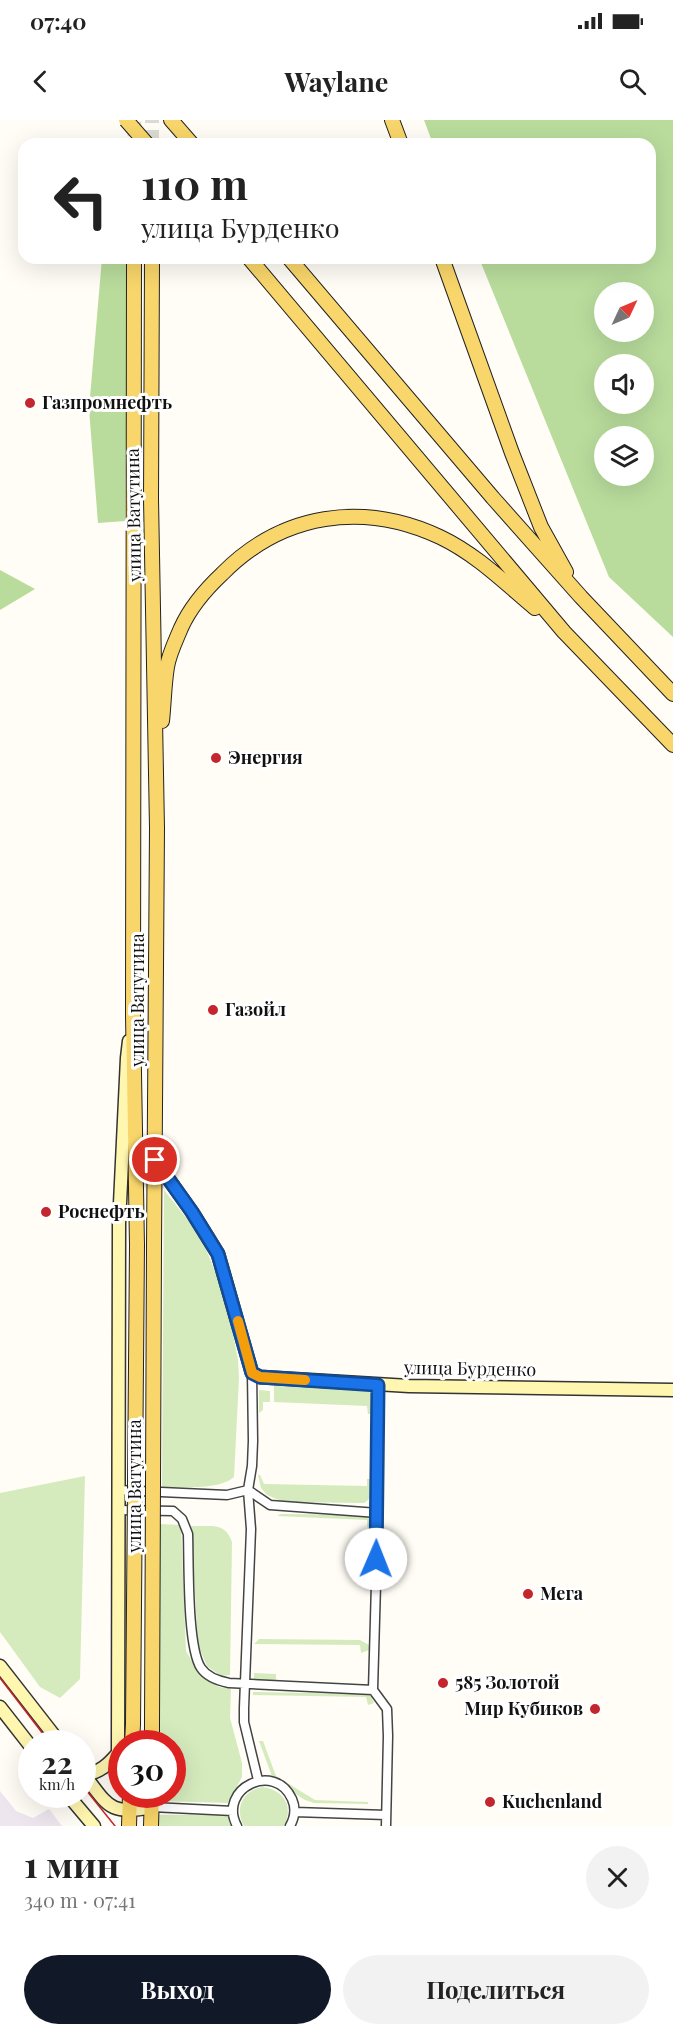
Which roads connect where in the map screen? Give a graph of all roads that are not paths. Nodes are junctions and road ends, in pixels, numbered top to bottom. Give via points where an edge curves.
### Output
1 (126, 120) edge
2 (171, 120) edge
3 (392, 120) edge
4 (142, 138) edge
5 (186, 138) edge
6 (399, 138) edge
7 (134, 264) edge
8 (152, 264) edge
9 (254, 264) edge
10 (294, 264) edge
11 (444, 264) edge
12 (581, 597) junction
13 (564, 633) junction
14 (673, 694) edge
15 (673, 745) edge
16 (154, 765) junction
17 (133, 1016) junction
18 (155, 1160) junction
19 (252, 1373) junction
20 (378, 1385) junction
21 (673, 1390) edge
22 (117, 1490) junction
23 (248, 1490) junction
24 (117, 1510) junction
25 (378, 1513) junction
26 (0, 1666) edge
27 (244, 1684) junction
28 (373, 1690) junction
29 (0, 1707) edge
30 (18, 1730) edge
31 (50, 1730) edge
32 (117, 1730) edge
33 (133, 1730) edge
34 (152, 1730) edge
35 (258, 1780) junction
36 (96, 1789) edge
37 (108, 1804) edge
38 (186, 1805) edge
39 (79, 1808) edge
40 (152, 1808) edge
41 (233, 1811) junction
42 (295, 1812) junction
43 (386, 1815) junction
44 (94, 1826) edge
45 (151, 1826) edge
46 (237, 1826) edge
47 (290, 1826) edge
48 (386, 1826) edge

1 - 4 main road, bridge
2 - 5 main road
3 - 6 main road
7 - 17 main road, улица Ватутина
8 - 16 main road, улица Ватутина
9 - 13 main road
10 - 12 main road
11 - 12 main road via 541,527
12 - 14 main road
13 - 15 main road
13 - 16 main road via 477,559 441,537 404,523 365,516 325,518 284,530 261,541 234,562 206,589 182,626 167,666
16 - 18 main road, улица Ватутина
17 - 22 street via 126,1058 121,1161
17 - 33 main road, улица Ватутина, bridge via 137,1245
18 - 19 street via 218,1254
18 - 34 main road, улица Ватутина, bridge
19 - 20 street, улица Бурденко via 260,1377
19 - 23 street via 252,1466
20 - 21 street, улица Бурденко
20 - 25 street
22 - 23 street via 227,1495
22 - 24 street
23 - 25 street via 270,1505
23 - 27 street
24 - 27 street via 173,1511 182,1519 188,1534 193,1649 202,1670 218,1681
24 - 32 street
25 - 28 street
26 - 31 street
27 - 28 street
27 - 35 street via 244,1722
28 - 43 street via 387,1709
29 - 30 street
35 - 41 street via 243,1788
35 - 42 street via 284,1788
36 - 37 street
38 - 41 street
39 - 44 street
40 - 45 main road
41 - 46 street
42 - 43 street
42 - 47 street
43 - 48 street

